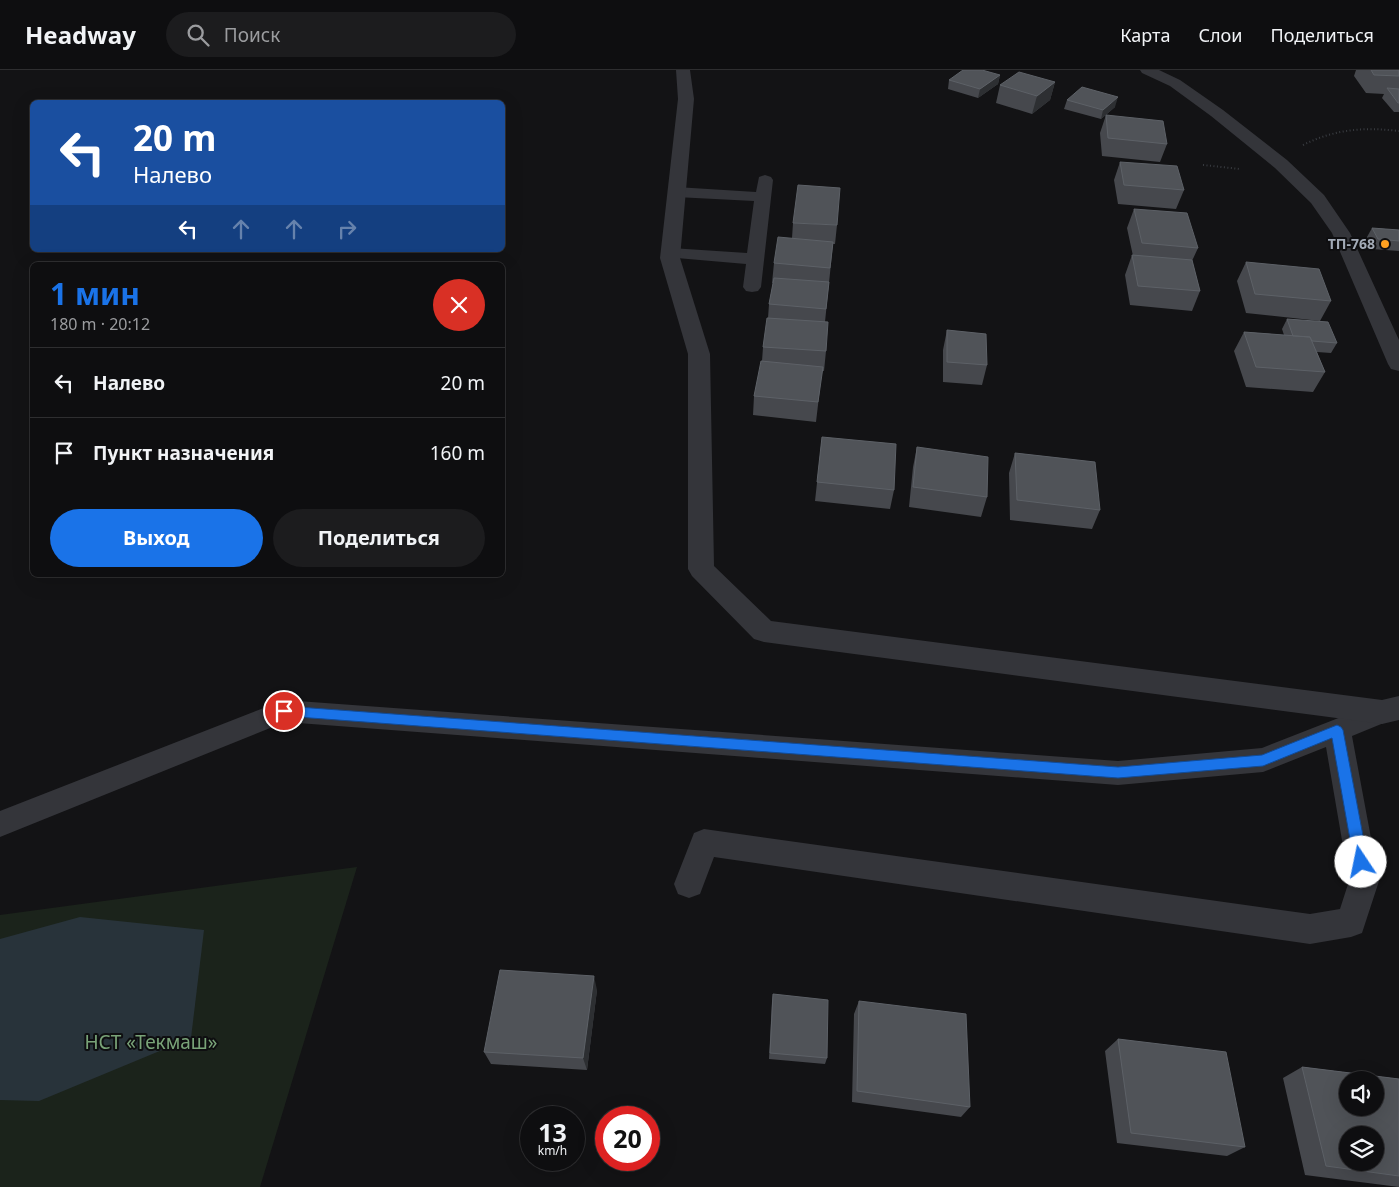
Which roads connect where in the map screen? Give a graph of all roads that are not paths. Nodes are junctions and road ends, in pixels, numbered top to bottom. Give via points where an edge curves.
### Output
1 (683, 70) edge
2 (1147, 70) edge
3 (676, 192) junction
4 (670, 253) junction
5 (756, 259) junction
6 (752, 287) dead end
7 (1399, 364) edge
8 (1391, 710) edge
9 (1337, 730) junction
10 (0, 824) edge
11 (689, 884) dead end

1 - 3 street via 686,99
2 - 7 street via 1175,83 1216,113 1318,199 1341,233
3 - 4 street
3 - 5 lane via 764,188
4 - 5 lane
4 - 8 street via 699,354 701,569 764,631
5 - 6 lane
8 - 9 lane
9 - 10 lane via 1263,760 1118,773 284,711
9 - 11 lane via 1364,881 1351,922 1310,930 704,842

